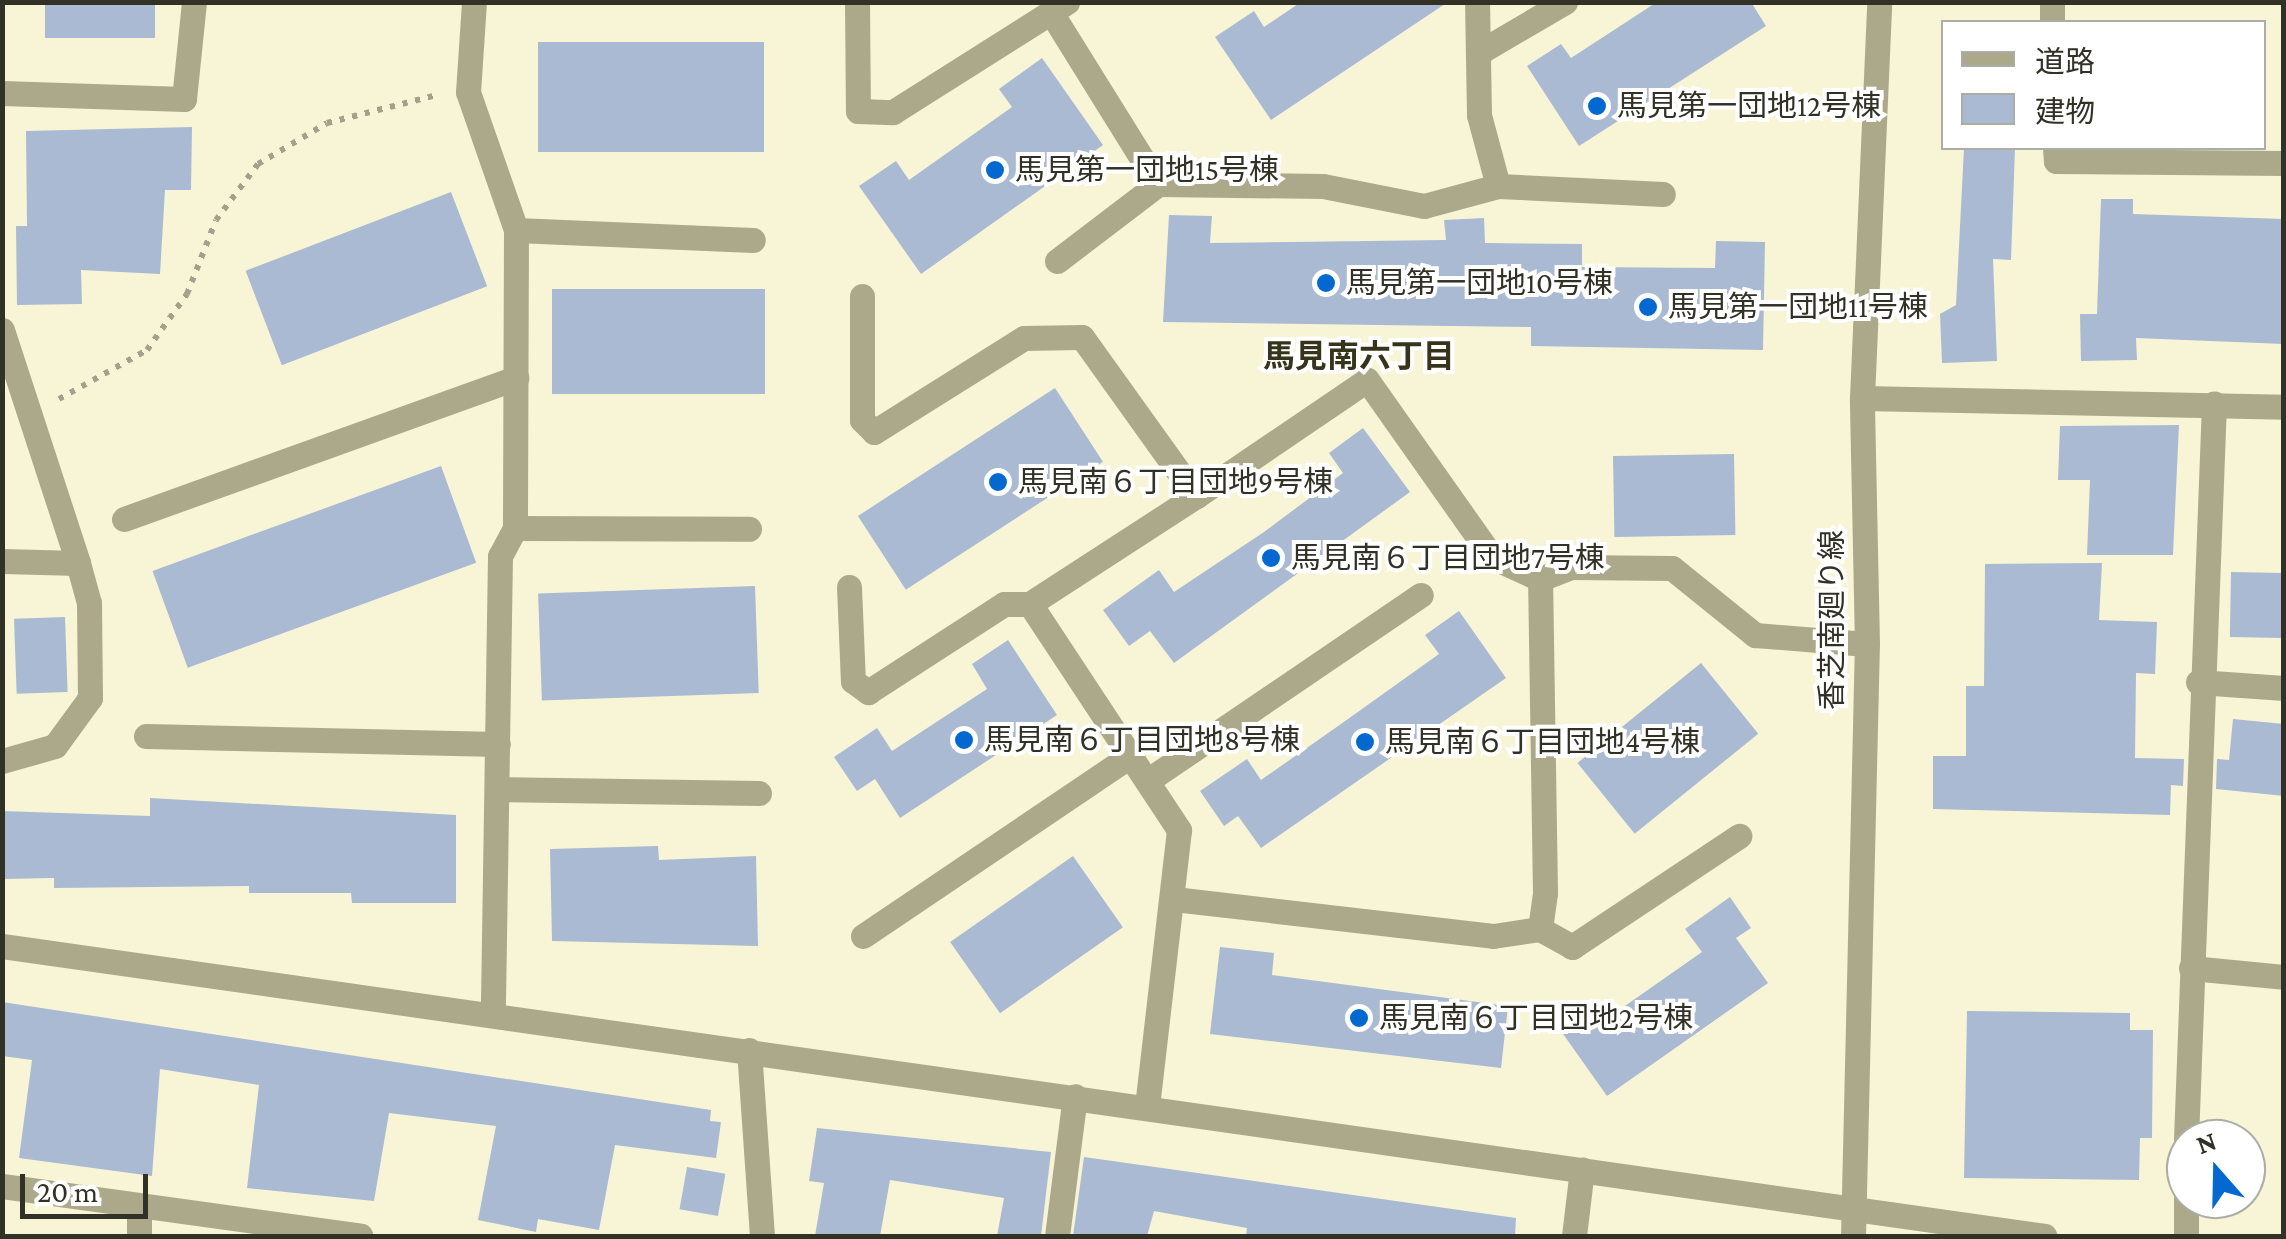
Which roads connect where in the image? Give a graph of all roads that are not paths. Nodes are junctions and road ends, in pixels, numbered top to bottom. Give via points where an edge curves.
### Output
1 (194, 2) edge
2 (474, 2) edge
3 (857, 2) edge
4 (1477, 2) edge
5 (1565, 2) edge
6 (1879, 2) edge
7 (1060, 8) edge
8 (1478, 53) junction
9 (2, 94) edge
10 (2055, 150) edge
11 (2284, 163) edge
12 (1158, 184) junction
13 (1498, 186) junction
14 (1663, 194) dead end
15 (516, 230) junction
16 (753, 240) dead end
17 (1056, 261) dead end
18 (862, 296) dead end
19 (2, 330) edge
20 (516, 378) junction
21 (1862, 398) junction
22 (2214, 404) junction
23 (2284, 408) edge
24 (1196, 496) junction
25 (124, 519) dead end
26 (515, 528) junction
27 (749, 528) dead end
28 (2, 561) edge
29 (78, 562) junction
30 (1540, 579) junction
31 (849, 588) dead end
32 (1421, 595) dead end
33 (1030, 604) junction
34 (1867, 644) junction
35 (2198, 682) junction
36 (2284, 688) edge
37 (146, 736) dead end
38 (498, 744) junction
39 (1130, 756) junction
40 (2, 762) edge
41 (1147, 781) junction
42 (497, 789) junction
43 (759, 792) dead end
44 (1739, 836) dead end
45 (1174, 899) junction
46 (1540, 929) junction
47 (863, 936) dead end
48 (2, 946) edge
49 (2191, 968) junction
50 (2284, 977) edge
51 (493, 1015) junction
52 (749, 1050) junction
53 (1075, 1096) junction
54 (1148, 1106) junction
55 (2187, 1119) edge
56 (1582, 1169) junction
57 (2, 1186) edge
58 (140, 1206) junction
59 (1850, 1208) junction
60 (140, 1236) edge
61 (362, 1236) edge
62 (762, 1236) edge
63 (1057, 1236) edge
64 (1574, 1236) edge
65 (1853, 1236) edge
66 (2046, 1236) edge

1 - 9 street via 184,100
2 - 15 street via 468,92
3 - 7 street via 858,112 893,112
4 - 8 street
5 - 8 street
6 - 21 street, 香芝南廻り線
7 - 12 street
8 - 13 street via 1479,116
10 - 11 street via 2056,161
12 - 13 street via 1324,186 1424,206
12 - 17 street
13 - 14 street
15 - 16 street
15 - 20 street
18 - 24 street via 862,420 874,432 1024,338 1082,337
19 - 29 street
20 - 25 street
20 - 26 street
21 - 22 street
21 - 34 street, 香芝南廻り線
22 - 23 street
22 - 35 street
24 - 30 street via 1367,380 1492,557
24 - 33 street
26 - 27 street
26 - 38 street via 500,556
28 - 29 street
29 - 40 street via 89,602 90,698 54,746
30 - 34 street via 1571,566 1672,568 1755,635
30 - 46 street
31 - 33 street via 852,681 868,692 1004,604
32 - 41 street
33 - 39 street
34 - 59 street, 香芝南廻り線
35 - 36 street
35 - 49 street
37 - 38 street
38 - 42 street
39 - 41 street
39 - 47 street
41 - 45 street via 1179,830
42 - 43 street
42 - 51 street
44 - 46 street via 1572,947
45 - 46 street via 1493,936
45 - 54 street
48 - 51 street
49 - 50 street
49 - 55 street
51 - 52 street
52 - 53 street
52 - 62 street
53 - 54 street
53 - 63 street
54 - 56 street
56 - 59 street
56 - 64 street
57 - 58 street
58 - 60 street
58 - 61 street
59 - 65 street, 香芝南廻り線
59 - 66 street

